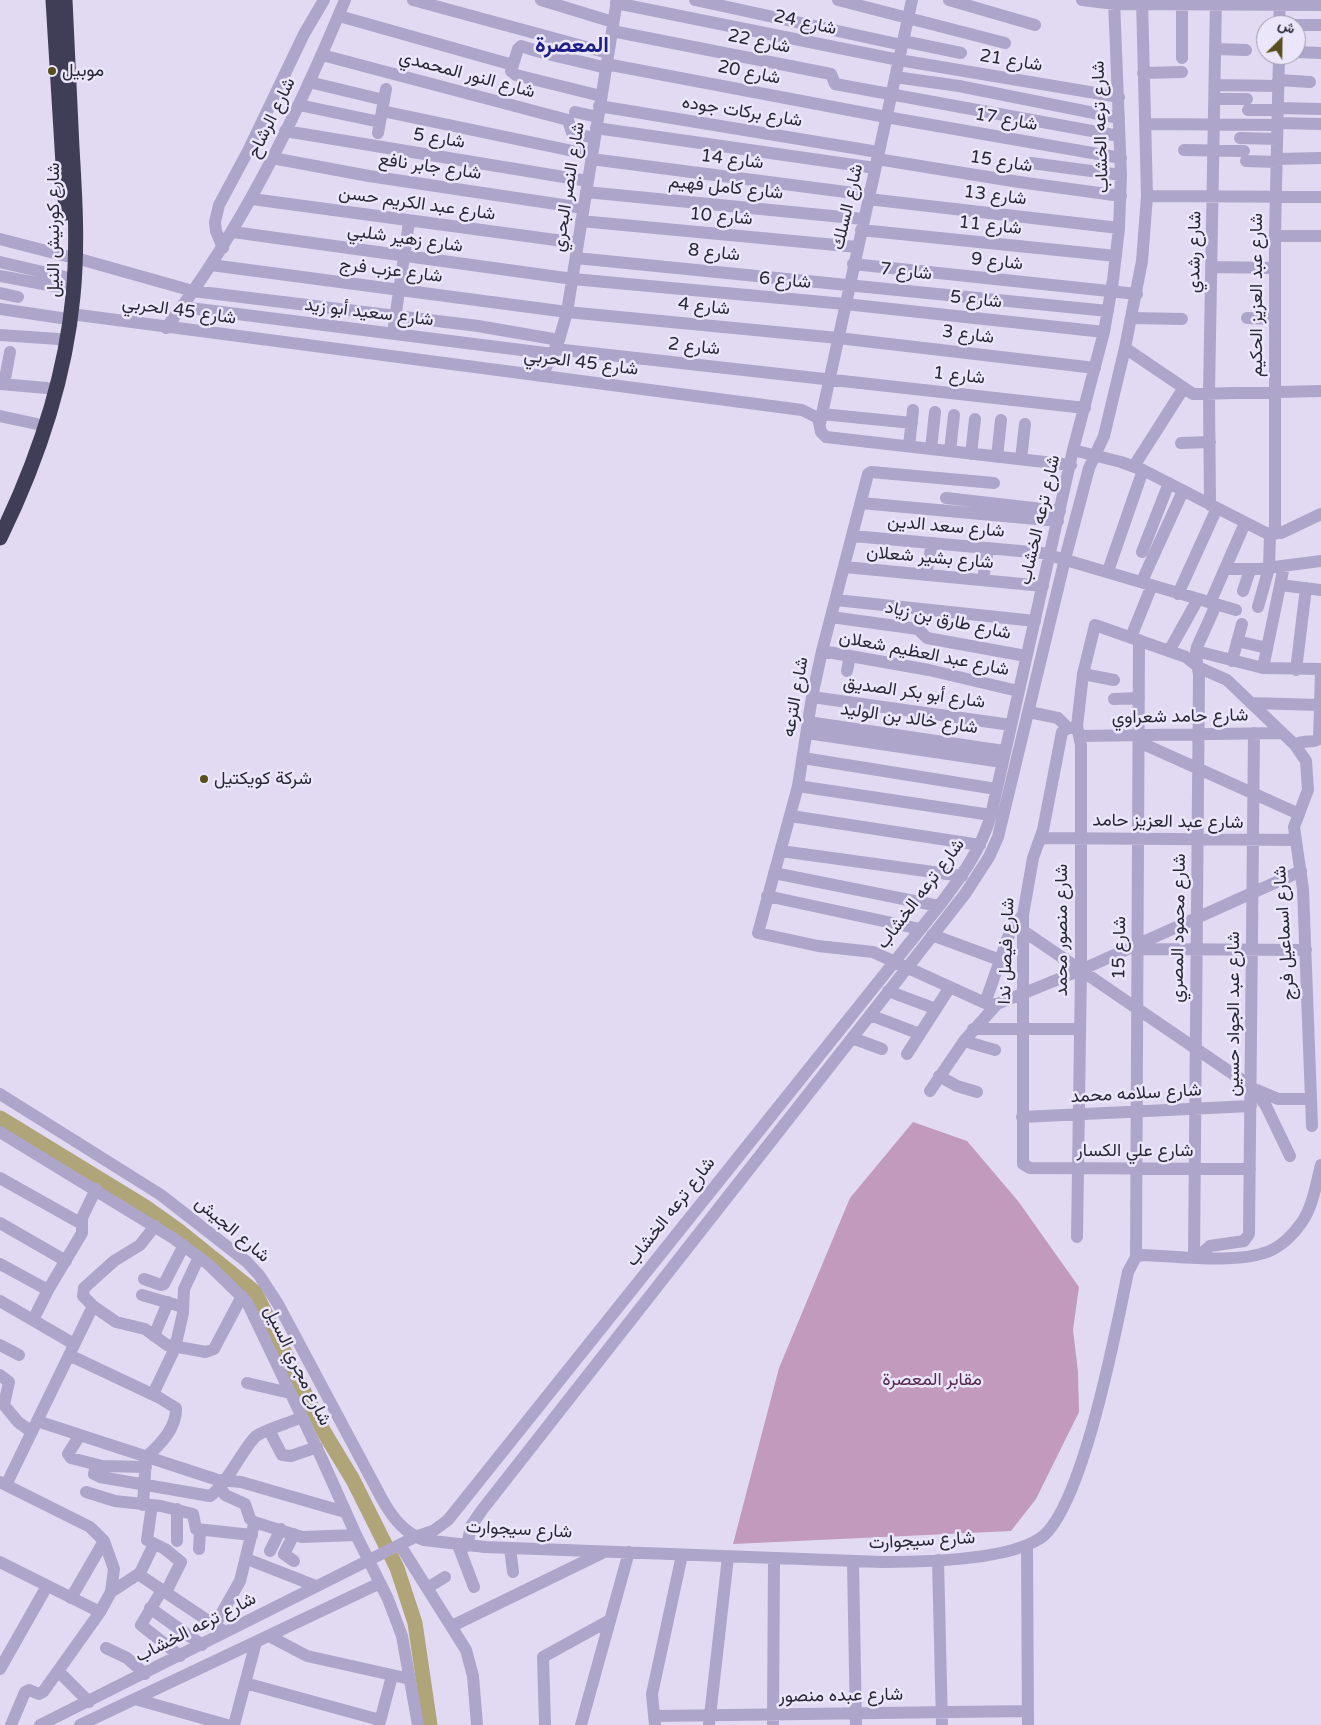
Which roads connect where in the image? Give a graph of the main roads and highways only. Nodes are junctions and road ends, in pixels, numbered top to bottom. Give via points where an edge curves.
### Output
1 (53, 0) edge
2 (65, 0) edge
3 (71, 257) junction
4 (66, 316) junction
5 (0, 516) edge
6 (0, 538) edge

1 - 3 highway, شارع كورنيش النيل
2 - 3 highway, شارع كورنيش النيل via 75,184
3 - 4 highway, شارع كورنيش النيل
3 - 4 highway, شارع كورنيش النيل via 65,282
4 - 5 highway, شارع كورنيش النيل via 37,424
4 - 6 highway, شارع كورنيش النيل via 58,382 49,416 26,482

